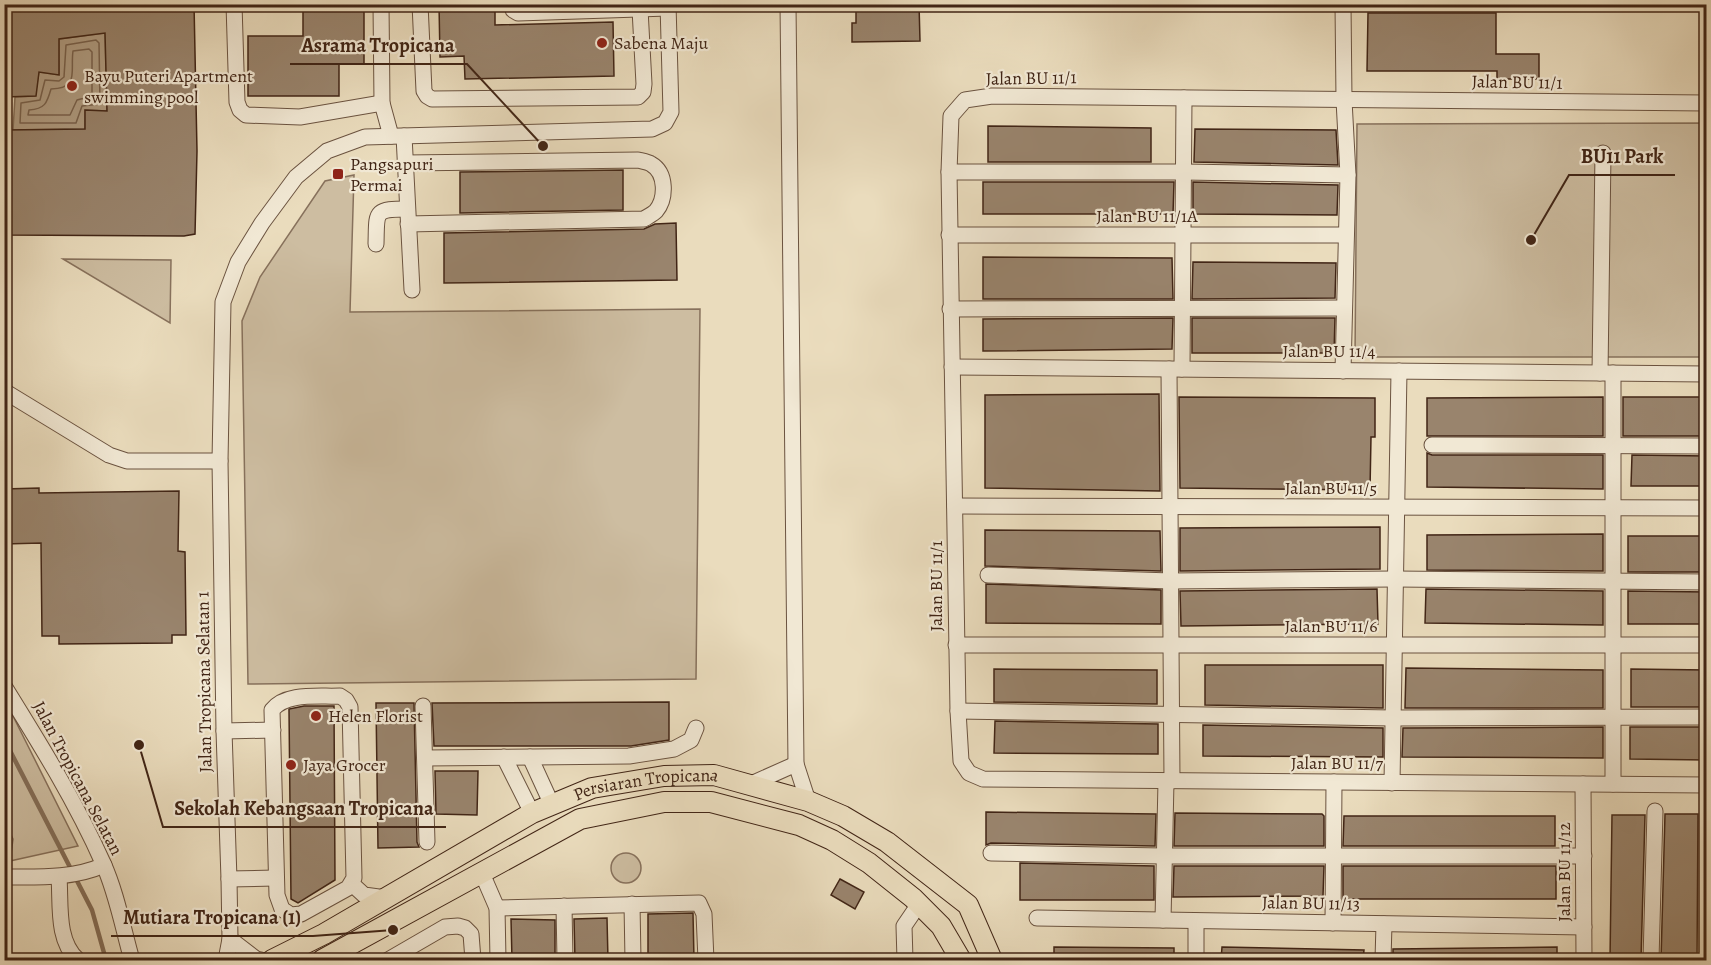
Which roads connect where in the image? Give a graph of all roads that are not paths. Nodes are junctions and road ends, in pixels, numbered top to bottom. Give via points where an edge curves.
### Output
1 (234, 4) edge
2 (381, 4) edge
3 (420, 4) edge
4 (512, 4) edge
5 (788, 4) edge
6 (1343, 4) edge
7 (668, 6) edge
8 (640, 9) junction
9 (1185, 98) junction
10 (1344, 99) junction
11 (382, 103) junction
12 (1707, 104) edge
13 (398, 136) junction
14 (1603, 153) dead end
15 (405, 163) junction
16 (949, 172) junction
17 (1184, 172) junction
18 (1348, 175) junction
19 (408, 217) junction
20 (949, 235) junction
21 (1346, 235) junction
22 (1183, 236) junction
23 (376, 244) dead end
24 (412, 290) dead end
25 (1182, 308) junction
26 (1344, 308) junction
27 (950, 309) junction
28 (952, 368) junction
29 (1176, 369) junction
30 (1343, 371) junction
31 (1399, 371) junction
32 (1607, 373) junction
33 (1707, 374) edge
34 (4, 391) edge
35 (1613, 444) junction
36 (1432, 445) dead end
37 (1707, 446) edge
38 (220, 461) junction
39 (955, 506) junction
40 (1169, 507) junction
41 (1396, 508) junction
42 (1613, 508) junction
43 (1707, 508) edge
44 (988, 575) dead end
45 (1395, 579) junction
46 (1171, 581) junction
47 (1613, 581) junction
48 (1707, 582) edge
49 (956, 645) junction
50 (1172, 645) junction
51 (1394, 645) junction
52 (1613, 645) junction
53 (1707, 645) edge
54 (4, 686) edge
55 (423, 706) dead end
56 (958, 711) junction
57 (1172, 714) junction
58 (1613, 717) junction
59 (1707, 717) edge
60 (1393, 718) junction
61 (696, 728) dead end
62 (273, 730) junction
63 (224, 731) junction
64 (504, 757) junction
65 (530, 757) junction
66 (425, 758) junction
67 (796, 764) junction
68 (969, 773) joint
69 (1169, 781) junction
70 (1334, 782) junction
71 (1392, 783) junction
72 (751, 784) junction
73 (1583, 784) junction
74 (1613, 784) junction
75 (1707, 785) edge
76 (808, 801) junction
77 (552, 805) junction
78 (1655, 811) dead end
79 (532, 813) junction
80 (427, 842) dead end
81 (991, 853) dead end
82 (1334, 855) junction
83 (1164, 856) junction
84 (1584, 856) junction
85 (104, 865) junction
86 (482, 871) junction
87 (928, 873) junction
88 (69, 875) junction
89 (4, 877) edge
90 (275, 878) junction
91 (229, 879) junction
92 (352, 884) junction
93 (386, 898) junction
94 (916, 901) junction
95 (632, 904) junction
96 (968, 905) junction
97 (564, 906) junction
98 (497, 908) junction
99 (1037, 918) dead end
100 (1163, 920) junction
101 (1196, 921) junction
102 (1333, 923) junction
103 (1384, 924) junction
104 (941, 926) junction
105 (1584, 927) junction
106 (230, 939) junction
107 (407, 956) edge
108 (78, 960) edge
109 (132, 960) edge
110 (226, 960) edge
111 (261, 960) edge
112 (272, 960) edge
113 (321, 960) edge
114 (388, 960) edge
115 (473, 960) edge
116 (498, 960) edge
117 (565, 960) edge
118 (633, 960) edge
119 (706, 960) edge
120 (904, 960) edge
121 (961, 960) edge
122 (993, 960) edge
123 (1196, 960) edge
124 (1383, 960) edge
125 (1584, 960) edge
126 (1651, 960) edge

1 - 11 street via 237,102 246,115 300,117
2 - 11 street
3 - 8 street via 424,91 432,99 638,97 644,84
4 - 8 street via 518,13
5 - 67 street
6 - 10 street
7 - 8 street
7 - 13 street, Jalan Tropicana Selatan 1 via 671,111 665,123 652,129
9 - 10 street, Jalan BU 11/1
9 - 16 street, Jalan BU 11/1 via 992,96 964,100 951,116
9 - 17 street
10 - 12 street, Jalan BU 11/1
10 - 18 street
11 - 13 street
13 - 15 street
13 - 38 street, Jalan Tropicana Selatan 1 via 365,138 327,151 296,177 238,262 223,302
14 - 32 street
15 - 19 street
15 - 19 street via 638,160 652,164 661,175 664,188 655,212 644,219
16 - 17 street
16 - 20 street, Jalan BU 11/1
17 - 18 street
17 - 22 street
18 - 21 street
19 - 23 street via 387,209 381,212 377,218
19 - 24 street
20 - 22 street, Jalan BU 11/1A
20 - 27 street, Jalan BU 11/1
21 - 22 street, Jalan BU 11/1A
21 - 26 street
22 - 25 street
25 - 26 street
25 - 27 street
25 - 29 street
26 - 30 street
27 - 28 street, Jalan BU 11/1
28 - 29 street, Jalan BU 11/4
28 - 39 street, Jalan BU 11/1
29 - 30 street, Jalan BU 11/4
29 - 40 street
30 - 31 street, Jalan BU 11/4
31 - 32 street, Jalan BU 11/4
31 - 41 street
32 - 33 street, Jalan BU 11/4
32 - 35 street
34 - 38 street via 109,455 127,461
35 - 36 street
35 - 37 street
35 - 42 street
38 - 63 street, Jalan Tropicana Selatan 1
39 - 40 street, Jalan BU 11/5
39 - 49 street, Jalan BU 11/1
40 - 41 street, Jalan BU 11/5
40 - 46 street
41 - 42 street, Jalan BU 11/5
41 - 45 street
42 - 43 street, Jalan BU 11/5
42 - 47 street
44 - 46 street
45 - 46 street
45 - 47 street
45 - 51 street
46 - 50 street
47 - 48 street
47 - 52 street
49 - 50 street, Jalan BU 11/6
49 - 56 street, Jalan BU 11/1
50 - 51 street, Jalan BU 11/6
50 - 57 street
51 - 52 street, Jalan BU 11/6
51 - 60 street
52 - 53 street, Jalan BU 11/6
52 - 58 street
54 - 85 street, Jalan Tropicana Selatan via 65,789
55 - 66 street
56 - 57 street
56 - 68 street, Jalan BU 11/1 via 960,761
57 - 60 street
57 - 69 street
58 - 59 street
58 - 60 street
58 - 74 street
60 - 71 street
61 - 65 street via 690,740 674,749 629,756
62 - 63 street
62 - 90 street
62 - 92 street via 272,710 286,699 340,696 350,707
63 - 91 street, Jalan Tropicana Selatan 1
64 - 65 street
64 - 66 street
64 - 79 street
65 - 77 street
66 - 80 street
67 - 72 street
67 - 76 street
68 - 69 street, Jalan BU 11/7 via 983,779
69 - 70 street, Jalan BU 11/7
69 - 83 street
70 - 71 street, Jalan BU 11/7
70 - 82 street
71 - 73 street, Jalan BU 11/7
72 - 76 main road, Persiaran Tropicana
72 - 77 main road, Persiaran Tropicana via 714,776 664,776 592,788
73 - 74 street, Jalan BU 11/7
73 - 84 street, Jalan BU 11/12
74 - 75 street, Jalan BU 11/7
76 - 87 main road, Persiaran Tropicana via 887,842
77 - 79 main road, Persiaran Tropicana
78 - 126 street
79 - 93 main road, Persiaran Tropicana
81 - 83 street
82 - 83 street
82 - 84 street
82 - 102 street
83 - 100 street
84 - 105 street, Jalan BU 11/12
85 - 88 street
85 - 109 street, Jalan Tropicana Selatan
86 - 94 main road, Persiaran Tropicana via 580,819 664,802 711,802 799,825 831,840 869,863
86 - 98 street
86 - 113 main road, Persiaran Tropicana
87 - 94 main road via 926,891
87 - 96 main road, Persiaran Tropicana
88 - 89 street
88 - 108 street via 63,933 70,953
90 - 91 street
90 - 92 street via 282,909 291,915 301,914
91 - 106 street, Jalan Tropicana Selatan 1
92 - 93 street via 364,895
93 - 112 main road, Persiaran Tropicana
94 - 104 main road, Persiaran Tropicana
94 - 120 street via 904,926
95 - 97 street
95 - 118 street
95 - 119 street via 699,903 704,914
96 - 104 main road via 950,907
96 - 122 main road, Persiaran Tropicana
97 - 98 street
97 - 117 street
98 - 116 street
99 - 100 street, Jalan BU 11/13
100 - 101 street, Jalan BU 11/13
101 - 102 street, Jalan BU 11/13
101 - 123 street
102 - 103 street, Jalan BU 11/13
103 - 105 street, Jalan BU 11/13
103 - 124 street
104 - 121 main road, Persiaran Tropicana
105 - 125 street, Jalan BU 11/12
106 - 110 street, Jalan Tropicana Selatan 1
106 - 111 street
107 - 114 street
107 - 115 street via 445,927 458,926 471,934

